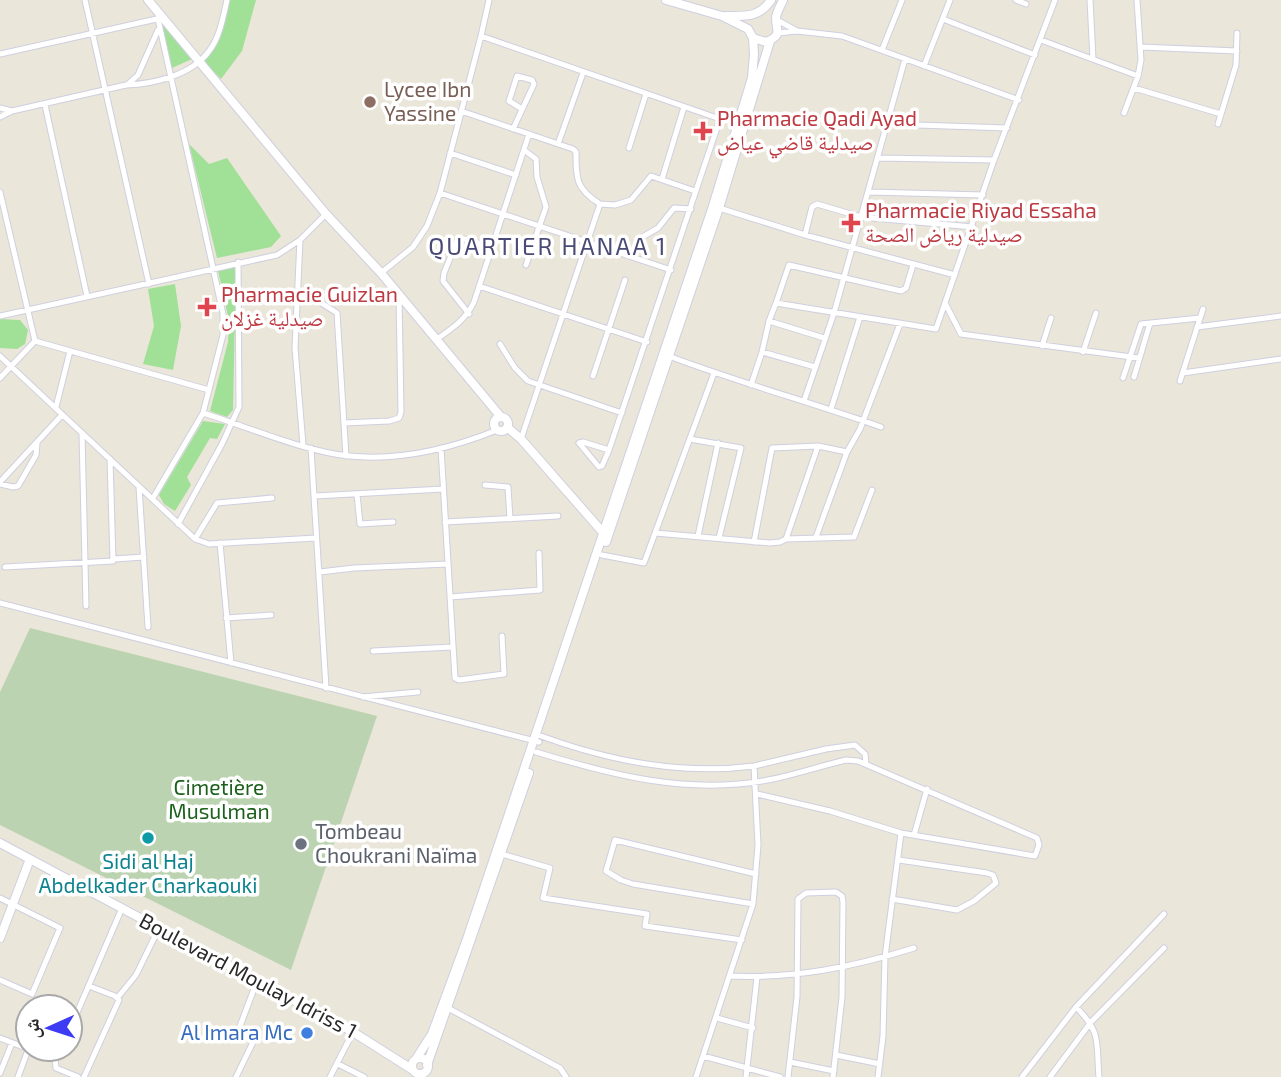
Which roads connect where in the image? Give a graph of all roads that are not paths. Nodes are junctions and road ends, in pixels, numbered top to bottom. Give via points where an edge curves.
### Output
1 (85, 0) edge
2 (228, 0) edge
3 (489, 0) edge
4 (666, 0) edge
5 (771, 0) edge
6 (783, 0) edge
7 (901, 0) edge
8 (950, 0) edge
9 (1017, 0) edge
10 (1055, 0) edge
11 (1090, 0) edge
12 (1137, 0) edge
13 (153, 2) edge
14 (1026, 4) dead end
15 (756, 14) junction
16 (722, 16) junction
17 (160, 18) junction
18 (776, 19) junction
19 (943, 19) junction
20 (159, 27) junction
21 (748, 29) junction
22 (797, 31) junction
23 (93, 33) junction
24 (778, 33) junction
25 (1237, 33) dead end
26 (481, 36) junction
27 (753, 38) junction
28 (1041, 40) junction
29 (770, 41) junction
30 (1140, 47) junction
31 (882, 50) junction
32 (1237, 51) junction
33 (0, 54) edge
34 (1035, 55) junction
35 (905, 59) junction
36 (1093, 59) junction
37 (200, 62) junction
38 (924, 66) junction
39 (583, 72) junction
40 (1138, 76) junction
41 (169, 78) junction
42 (126, 85) junction
43 (1133, 88) junction
44 (105, 91) junction
45 (646, 94) junction
46 (1019, 100) junction
47 (45, 105) junction
48 (684, 107) junction
49 (0, 108) edge
50 (522, 109) junction
51 (12, 111) junction
52 (461, 111) junction
53 (1124, 113) dead end
54 (1221, 114) junction
55 (0, 117) edge
56 (887, 124) junction
57 (1217, 124) dead end
58 (1007, 128) junction
59 (513, 129) junction
60 (529, 134) junction
61 (558, 144) junction
62 (629, 148) dead end
63 (524, 150) junction
64 (450, 153) junction
65 (878, 158) junction
66 (995, 159) junction
67 (516, 176) junction
68 (662, 179) junction
69 (695, 191) junction
70 (869, 191) junction
71 (440, 193) junction
72 (984, 195) junction
73 (0, 196) edge
74 (600, 204) junction
75 (716, 207) junction
76 (691, 209) junction
77 (504, 213) junction
78 (326, 214) junction
79 (861, 217) junction
80 (541, 225) junction
81 (973, 227) junction
82 (805, 235) junction
83 (300, 240) junction
84 (589, 241) junction
85 (492, 247) junction
86 (852, 248) junction
87 (633, 257) junction
88 (238, 262) junction
89 (526, 265) dead end
90 (913, 265) junction
91 (213, 268) junction
92 (671, 270) junction
93 (381, 273) junction
94 (955, 275) junction
95 (844, 279) junction
96 (625, 280) dead end
97 (149, 284) junction
98 (479, 286) junction
99 (297, 295) junction
100 (399, 295) junction
101 (87, 296) junction
102 (776, 303) junction
103 (945, 303) junction
104 (1203, 309) dead end
105 (27, 310) junction
106 (563, 312) junction
107 (834, 313) junction
108 (1096, 313) dead end
109 (468, 314) junction
110 (0, 316) edge
111 (1281, 316) edge
112 (860, 317) junction
113 (1051, 318) dead end
114 (1200, 318) junction
115 (769, 321) junction
116 (1150, 323) junction
117 (900, 324) junction
118 (1197, 327) junction
119 (609, 329) junction
120 (824, 338) junction
121 (437, 339) junction
122 (35, 341) junction
123 (647, 342) junction
124 (499, 345) dead end
125 (1042, 346) junction
126 (70, 351) junction
127 (762, 352) junction
128 (1083, 352) junction
129 (666, 355) junction
130 (0, 356) edge
131 (1129, 358) junction
132 (1139, 358) junction
133 (1281, 359) edge
134 (11, 366) junction
135 (815, 367) junction
136 (714, 373) junction
137 (1183, 373) junction
138 (593, 376) dead end
139 (1134, 377) dead end
140 (0, 378) edge
141 (1123, 378) dead end
142 (1180, 381) dead end
143 (539, 385) junction
144 (751, 385) junction
145 (209, 390) junction
146 (804, 401) junction
147 (56, 407) junction
148 (831, 409) junction
149 (203, 413) junction
150 (622, 413) junction
151 (62, 415) junction
152 (500, 417) junction
153 (863, 421) junction
154 (231, 422) junction
155 (344, 423) junction
156 (507, 427) junction
157 (881, 427) dead end
158 (497, 430) junction
159 (82, 433) junction
160 (522, 439) junction
161 (690, 439) junction
162 (37, 443) junction
163 (718, 443) junction
164 (303, 445) junction
165 (818, 446) junction
166 (311, 448) junction
167 (440, 448) junction
168 (609, 450) junction
169 (847, 452) junction
170 (346, 456) junction
171 (110, 458) junction
172 (0, 483) edge
173 (485, 485) dead end
174 (139, 486) junction
175 (443, 489) junction
176 (872, 489) dead end
177 (357, 494) junction
178 (315, 496) junction
179 (153, 498) junction
180 (272, 498) dead end
181 (558, 516) dead end
182 (510, 519) junction
183 (393, 522) dead end
184 (445, 522) junction
185 (177, 524) junction
186 (655, 533) junction
187 (605, 535) junction
188 (698, 536) junction
189 (816, 537) junction
190 (316, 538) junction
191 (719, 538) junction
192 (195, 539) junction
193 (786, 539) junction
194 (754, 542) junction
195 (220, 543) junction
196 (539, 553) dead end
197 (602, 555) junction
198 (144, 557) junction
199 (114, 559) junction
200 (85, 563) junction
201 (448, 564) junction
202 (5, 567) dead end
203 (320, 572) junction
204 (450, 597) junction
205 (0, 603) edge
206 (582, 605) junction
207 (86, 606) dead end
208 (271, 615) dead end
209 (226, 618) junction
210 (148, 627) dead end
211 (502, 636) dead end
212 (452, 647) junction
213 (373, 651) dead end
214 (231, 663) junction
215 (326, 688) junction
216 (418, 692) dead end
217 (359, 698) junction
218 (538, 740) junction
219 (536, 752) junction
220 (866, 764) junction
221 (754, 766) junction
222 (755, 781) junction
223 (926, 789) junction
224 (757, 794) junction
225 (901, 833) junction
226 (914, 835) junction
227 (0, 843) edge
228 (499, 853) junction
229 (30, 859) junction
230 (899, 860) junction
231 (755, 874) junction
232 (0, 898) edge
233 (892, 899) junction
234 (13, 904) junction
235 (753, 904) junction
236 (122, 908) junction
237 (1164, 914) dead end
238 (159, 928) junction
239 (0, 938) edge
240 (742, 940) junction
241 (914, 948) dead end
242 (1164, 948) dead end
243 (885, 957) junction
244 (842, 969) junction
245 (730, 975) junction
246 (797, 975) junction
247 (757, 977) junction
248 (0, 980) edge
249 (257, 981) junction
250 (89, 986) junction
251 (84, 997) edge
252 (118, 998) junction
253 (445, 1007) junction
254 (1076, 1007) junction
255 (717, 1018) junction
256 (1091, 1022) junction
257 (753, 1028) junction
258 (354, 1032) junction
259 (0, 1038) edge
260 (12, 1043) joint
261 (385, 1051) junction
262 (836, 1055) junction
263 (703, 1056) junction
264 (415, 1060) junction
265 (790, 1062) junction
266 (55, 1063) edge
267 (338, 1064) junction
268 (880, 1064) junction
269 (427, 1066) junction
270 (56, 1068) junction
271 (748, 1069) junction
272 (0, 1073) edge
273 (418, 1074) edge
274 (833, 1074) edge
275 (236, 1075) edge
276 (53, 1077) edge
277 (78, 1077) edge
278 (84, 1077) edge
279 (246, 1077) edge
280 (330, 1077) edge
281 (364, 1077) edge
282 (436, 1077) edge
283 (566, 1077) edge
284 (696, 1077) edge
285 (747, 1077) edge
286 (780, 1077) edge
287 (788, 1077) edge
288 (878, 1077) edge
289 (1023, 1077) edge
290 (1050, 1077) edge
291 (1099, 1077) edge

1 - 23 street
2 - 37 street via 218,35
3 - 26 street
4 - 16 main road
5 - 15 main road
6 - 18 main road
7 - 31 street
8 - 19 street
9 - 14 street
10 - 28 street
11 - 36 street
12 - 30 street
13 - 17 main road
15 - 16 main road
15 - 18 main road via 766,12
15 - 21 main road
16 - 21 main road
17 - 20 street
17 - 23 street
17 - 37 main road
18 - 22 street
18 - 24 main road
19 - 34 street
19 - 38 street
20 - 41 street
20 - 42 street via 138,75
21 - 27 main road
22 - 24 street
22 - 31 street via 837,35
23 - 33 street
23 - 44 street
24 - 29 main road
25 - 32 street
26 - 39 street
26 - 52 street
27 - 29 main road
27 - 75 main road via 752,78
28 - 34 street
28 - 36 street
29 - 75 main road
30 - 32 street
30 - 40 street
31 - 35 street
32 - 54 street
34 - 46 street
35 - 38 street
35 - 56 street
36 - 40 street
37 - 41 street
37 - 78 main road
38 - 46 street
39 - 45 street
39 - 61 street
40 - 43 street
41 - 42 street
41 - 91 street
42 - 44 street
43 - 53 street
43 - 54 street
44 - 47 street
44 - 97 street
45 - 48 street
45 - 62 street
46 - 58 street
47 - 51 street
47 - 101 street
48 - 68 street
48 - 69 street via 721,121
49 - 51 street
50 - 50 street via 509,101 517,76 534,82
50 - 59 street
51 - 55 street
52 - 59 street
52 - 64 street
54 - 57 street
56 - 58 street
56 - 65 street
58 - 66 street
59 - 60 street
60 - 61 street
60 - 63 street
61 - 74 street via 575,150 580,187
63 - 67 street
63 - 80 street via 536,159 546,203
64 - 67 street
64 - 71 street
65 - 66 street
65 - 70 street
66 - 72 street
67 - 77 street
68 - 69 street
68 - 74 street via 648,177 631,200
69 - 76 street
70 - 72 street
70 - 79 street
71 - 77 street
71 - 93 street via 413,247
72 - 81 street
73 - 105 street
74 - 84 street
75 - 82 street
75 - 129 main road
76 - 87 street via 674,208 658,228 639,239
76 - 92 street
77 - 80 street
77 - 85 street
78 - 83 street
78 - 93 main road
79 - 81 street
79 - 82 street via 814,205
79 - 86 street
80 - 84 street
80 - 89 street
81 - 94 street
82 - 86 street
83 - 88 street via 276,255
83 - 99 street
84 - 87 street
84 - 106 street
85 - 98 street
85 - 109 street via 457,241 444,273 446,287
86 - 90 street
86 - 95 street
87 - 92 street
88 - 91 street
88 - 154 street via 239,407
90 - 94 street
90 - 95 street via 901,291
91 - 97 street
91 - 145 street via 223,335
92 - 123 street
93 - 100 main road
94 - 103 street
95 - 102 street via 789,265
95 - 107 street
96 - 119 street
97 - 101 street
98 - 106 street
98 - 109 street
99 - 155 street via 337,313
99 - 164 street via 295,348
100 - 121 main road
100 - 155 street via 399,418
101 - 105 street
102 - 107 street
102 - 115 street
103 - 117 street via 936,329
103 - 125 street via 961,334
104 - 114 street
105 - 110 street
105 - 122 street
106 - 119 street
106 - 143 street
107 - 112 street
107 - 120 street
108 - 128 street
109 - 121 street
111 - 118 street
112 - 117 street
112 - 148 street
113 - 125 street
114 - 116 street
114 - 118 street
115 - 120 street
115 - 127 street
116 - 131 street via 1140,326
116 - 132 street
117 - 153 street
118 - 137 street
119 - 123 street
119 - 138 street
120 - 135 street
121 - 152 main road
122 - 126 street
122 - 134 street
123 - 150 street
124 - 143 street via 522,376
125 - 128 street
126 - 145 street
126 - 147 street
127 - 135 street
127 - 144 street
128 - 131 street
129 - 136 street
129 - 187 main road
130 - 134 street
131 - 132 street
131 - 141 street
132 - 139 street
133 - 137 street
134 - 140 street
134 - 147 street
135 - 146 street
136 - 144 street
136 - 161 street
137 - 142 street
143 - 150 street
143 - 160 street
144 - 146 street
145 - 149 street
146 - 148 street
147 - 151 street
148 - 153 street
149 - 154 street
149 - 179 street
150 - 168 street
151 - 159 street
151 - 162 street
152 - 156 main road via 507,420
152 - 158 main road via 494,424
153 - 157 street
153 - 169 street
154 - 164 street
154 - 185 street
155 - 170 street
156 - 158 main road
156 - 160 main road
158 - 167 street
159 - 171 street
159 - 200 street
160 - 187 main road
161 - 163 street
161 - 186 street
162 - 172 street
162 - 172 street via 36,456 18,486
163 - 188 street
163 - 191 street via 741,448
164 - 166 street
165 - 169 street
165 - 193 street
165 - 194 street via 772,448
166 - 170 street
166 - 178 street
167 - 170 street via 402,456
167 - 175 street
168 - 168 street via 601,467 579,443 583,442
169 - 189 street
171 - 174 street
171 - 199 street
173 - 182 street via 508,487
174 - 179 street
174 - 198 street
175 - 177 street
175 - 184 street
176 - 189 street via 853,537
177 - 178 street
177 - 183 street via 360,524
178 - 190 street
179 - 185 street
180 - 192 street via 217,503
181 - 182 street
182 - 184 street
184 - 201 street
185 - 192 street
186 - 188 street
186 - 197 street via 644,563
187 - 197 main road
187 - 206 main road
188 - 191 street
189 - 193 street
190 - 195 street
190 - 203 street
191 - 194 street
192 - 195 street
193 - 194 street
195 - 209 street
196 - 204 street via 540,590
197 - 206 main road
198 - 199 street
198 - 210 street
199 - 200 street
200 - 202 street
200 - 207 street
201 - 203 street
201 - 204 street
203 - 215 street
204 - 212 street
205 - 214 street
206 - 218 main road
208 - 209 street
209 - 214 street
211 - 212 street via 505,671 500,676 455,678
212 - 213 street
214 - 215 street
215 - 217 street
216 - 217 street
217 - 218 street
218 - 219 main road
218 - 221 street via 664,766
218 - 228 main road
219 - 222 street via 602,772 665,783
219 - 228 main road
220 - 221 street via 865,754 855,745
220 - 222 street via 846,760
220 - 223 street
221 - 222 street
222 - 224 street
223 - 226 street
223 - 226 street via 1032,835 1039,845 1035,856
224 - 225 street
224 - 231 street
225 - 226 street
225 - 230 street
227 - 229 main road, Boulevard Moulay Idriss 1
228 - 240 street via 550,868 543,898 647,914 645,926
228 - 253 main road
229 - 234 main road
229 - 236 main road, Boulevard Moulay Idriss 1
230 - 233 street
230 - 233 street via 987,873 996,884 957,910
231 - 235 street
231 - 235 street via 615,840 606,871 633,884
232 - 234 street
233 - 243 street
234 - 239 main road
234 - 248 street via 57,925 60,931 32,994
235 - 240 street
236 - 238 main road, Boulevard Moulay Idriss 1
236 - 250 street
237 - 254 street
238 - 249 main road, Boulevard Moulay Idriss 1
238 - 252 street via 136,975
240 - 245 street
241 - 243 street
242 - 256 street
243 - 244 street
243 - 268 street
244 - 246 street
244 - 246 street via 842,896 806,893 797,905
244 - 262 street
245 - 247 street
245 - 255 street
246 - 247 street
246 - 265 street
247 - 257 street
249 - 258 main road, Boulevard Moulay Idriss 1
249 - 275 street via 240,1026 256,1038
250 - 251 street
250 - 252 street
252 - 278 street
253 - 264 main road
253 - 269 main road
253 - 283 street via 559,1068
254 - 256 street
254 - 289 street
255 - 257 street
255 - 263 street
256 - 290 street
256 - 291 street
257 - 271 street
258 - 261 main road, Boulevard Moulay Idriss 1
258 - 267 street
259 - 260 street
260 - 272 street
261 - 264 main road, Boulevard Moulay Idriss 1
261 - 273 main road, Boulevard Moulay Idriss 1
262 - 268 street
262 - 274 street
263 - 271 street
263 - 284 street
264 - 269 main road, Boulevard Moulay Idriss 1 via 423,1059
264 - 273 main road
265 - 274 street
265 - 287 street
266 - 270 street
267 - 280 street
267 - 281 street
268 - 288 street
269 - 273 main road
269 - 282 main road, Boulevard Moulay Idriss 1
270 - 276 street
270 - 277 street
271 - 285 street
271 - 286 street
275 - 279 street

